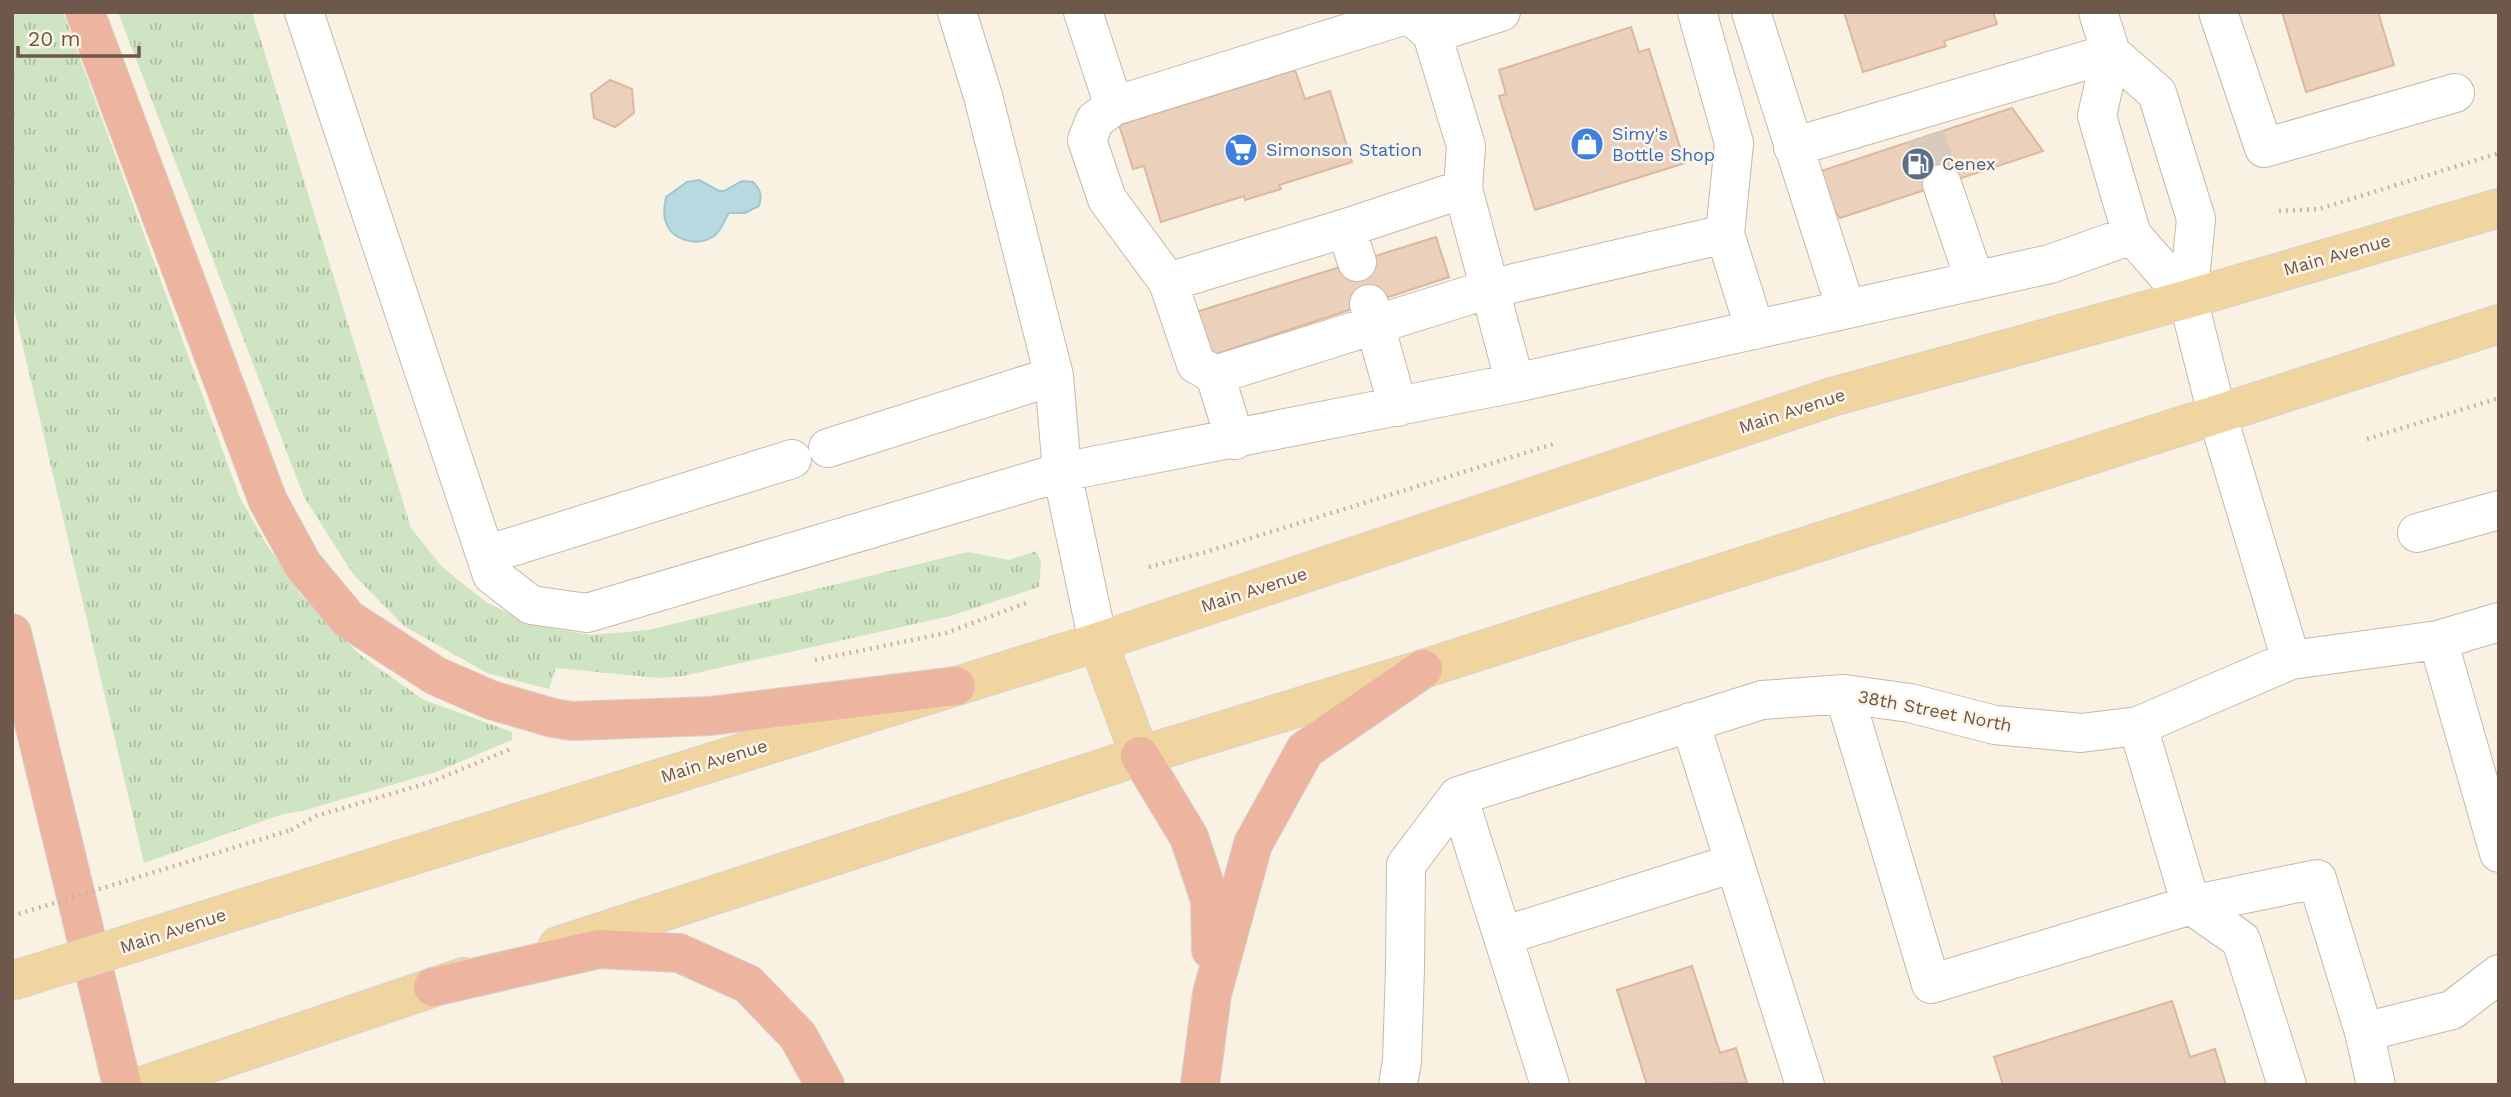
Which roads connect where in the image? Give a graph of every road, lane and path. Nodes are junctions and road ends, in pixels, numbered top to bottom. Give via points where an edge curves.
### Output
1 (85, 12) edge
2 (304, 12) edge
3 (957, 12) edge
4 (1083, 12) edge
5 (1501, 12) edge
6 (1697, 12) edge
7 (1751, 12) edge
8 (2098, 12) edge
9 (2218, 12) edge
10 (1417, 20) edge
11 (1339, 23) edge
12 (2111, 53) junction
13 (2455, 93) dead end
14 (1114, 106) junction
15 (1793, 147) junction
16 (2499, 153) edge
17 (1942, 184) tunnel mouth
18 (1462, 189) junction
19 (2499, 208) edge
20 (2279, 211) dead end
21 (1725, 234) junction
22 (2132, 235) junction
23 (1975, 281) junction
24 (1168, 282) junction
25 (1489, 289) junction
26 (2188, 299) junction
27 (1846, 309) junction
28 (1372, 315) junction
29 (2499, 324) edge
30 (1755, 330) junction
31 (1215, 375) junction
32 (1054, 376) junction
33 (1515, 383) junction
34 (2499, 398) edge
35 (1398, 407) junction
36 (2217, 414) junction
37 (2367, 439) dead end
38 (1235, 440) junction
39 (828, 447) dead end
40 (792, 459) dead end
41 (1062, 472) junction
42 (2499, 510) edge
43 (2417, 533) dead end
44 (486, 555) junction
45 (1026, 603) dead end
46 (2499, 622) edge
47 (12, 634) edge
48 (2438, 640) junction
49 (1098, 642) junction
50 (2291, 660) junction
51 (810, 661) dead end
52 (1423, 669) junction
53 (956, 686) junction
54 (1844, 694) junction
55 (1690, 722) junction
56 (2138, 726) junction
57 (515, 747) dead end
58 (1140, 756) junction
59 (1458, 796) junction
60 (2499, 853) edge
61 (1734, 863) junction
62 (2192, 905) junction
63 (12, 916) edge
64 (1503, 936) junction
65 (2499, 974) edge
66 (12, 981) edge
67 (433, 987) junction
68 (1212, 994) junction
69 (2364, 1032) junction
70 (121, 1085) edge
71 (145, 1085) edge
72 (825, 1085) edge
73 (1200, 1085) edge
74 (1398, 1085) edge
75 (1550, 1085) edge
76 (1805, 1085) edge
77 (2287, 1085) edge
78 (2376, 1085) edge

1 - 53 highway via 268,501 303,565 348,619 436,676 491,700 572,721 710,716
2 - 44 street
3 - 32 street
4 - 14 street
5 - 10 street
6 - 21 street via 1734,143
7 - 15 street
8 - 12 street
9 - 13 street via 2264,148
10 - 11 street
10 - 18 street via 1466,146
11 - 14 street
12 - 15 street via 1920,124
12 - 22 street via 2097,116
12 - 26 street via 2157,93 2196,219
14 - 24 street via 1095,120 1087,140 1107,199
15 - 27 street
16 - 20 path via 2319,209
17 - 23 street
18 - 24 street via 1351,245
18 - 25 street
19 - 26 main road, Main Avenue
21 - 25 street
21 - 30 street
22 - 23 street via 2050,264
22 - 26 street
23 - 27 street
24 - 31 street via 1196,365
25 - 28 street
25 - 33 street
26 - 36 street
26 - 49 main road, Main Avenue via 1832,397
27 - 30 street
28 - 31 street
28 - 35 street
29 - 36 main road
30 - 33 street
31 - 38 street
32 - 39 street
32 - 41 street
33 - 35 street
34 - 37 path
35 - 38 street
36 - 50 street
36 - 52 main road
38 - 41 street
40 - 44 street
41 - 44 street via 587,613 531,604 492,575
41 - 49 street
42 - 43 street
45 - 51 path via 946,633
46 - 48 street, 38th Street North
47 - 70 highway
48 - 50 street, 38th Street North
48 - 60 street
49 - 53 main road, Main Avenue
49 - 58 main road
50 - 56 street, 38th Street North
52 - 58 main road
52 - 68 highway via 1305,750 1253,844
53 - 66 main road, Main Avenue, bridge
54 - 55 street, 38th Street North via 1762,700
54 - 56 street, 38th Street North via 1910,703 1995,725 2081,733
54 - 62 street via 1931,984
55 - 59 street, 38th Street North
55 - 61 street
56 - 62 street
57 - 63 path, bridge via 431,782 316,816 291,830
58 - 67 main road
58 - 68 highway via 1189,837 1210,900
59 - 64 street
59 - 74 street via 1406,865
61 - 64 street
61 - 76 street
62 - 69 street via 2317,879
62 - 77 street via 2241,940
64 - 75 street
65 - 69 street via 2452,1010
67 - 71 main road
67 - 72 highway via 599,949 679,953 748,985 798,1036
68 - 73 highway
69 - 78 street

